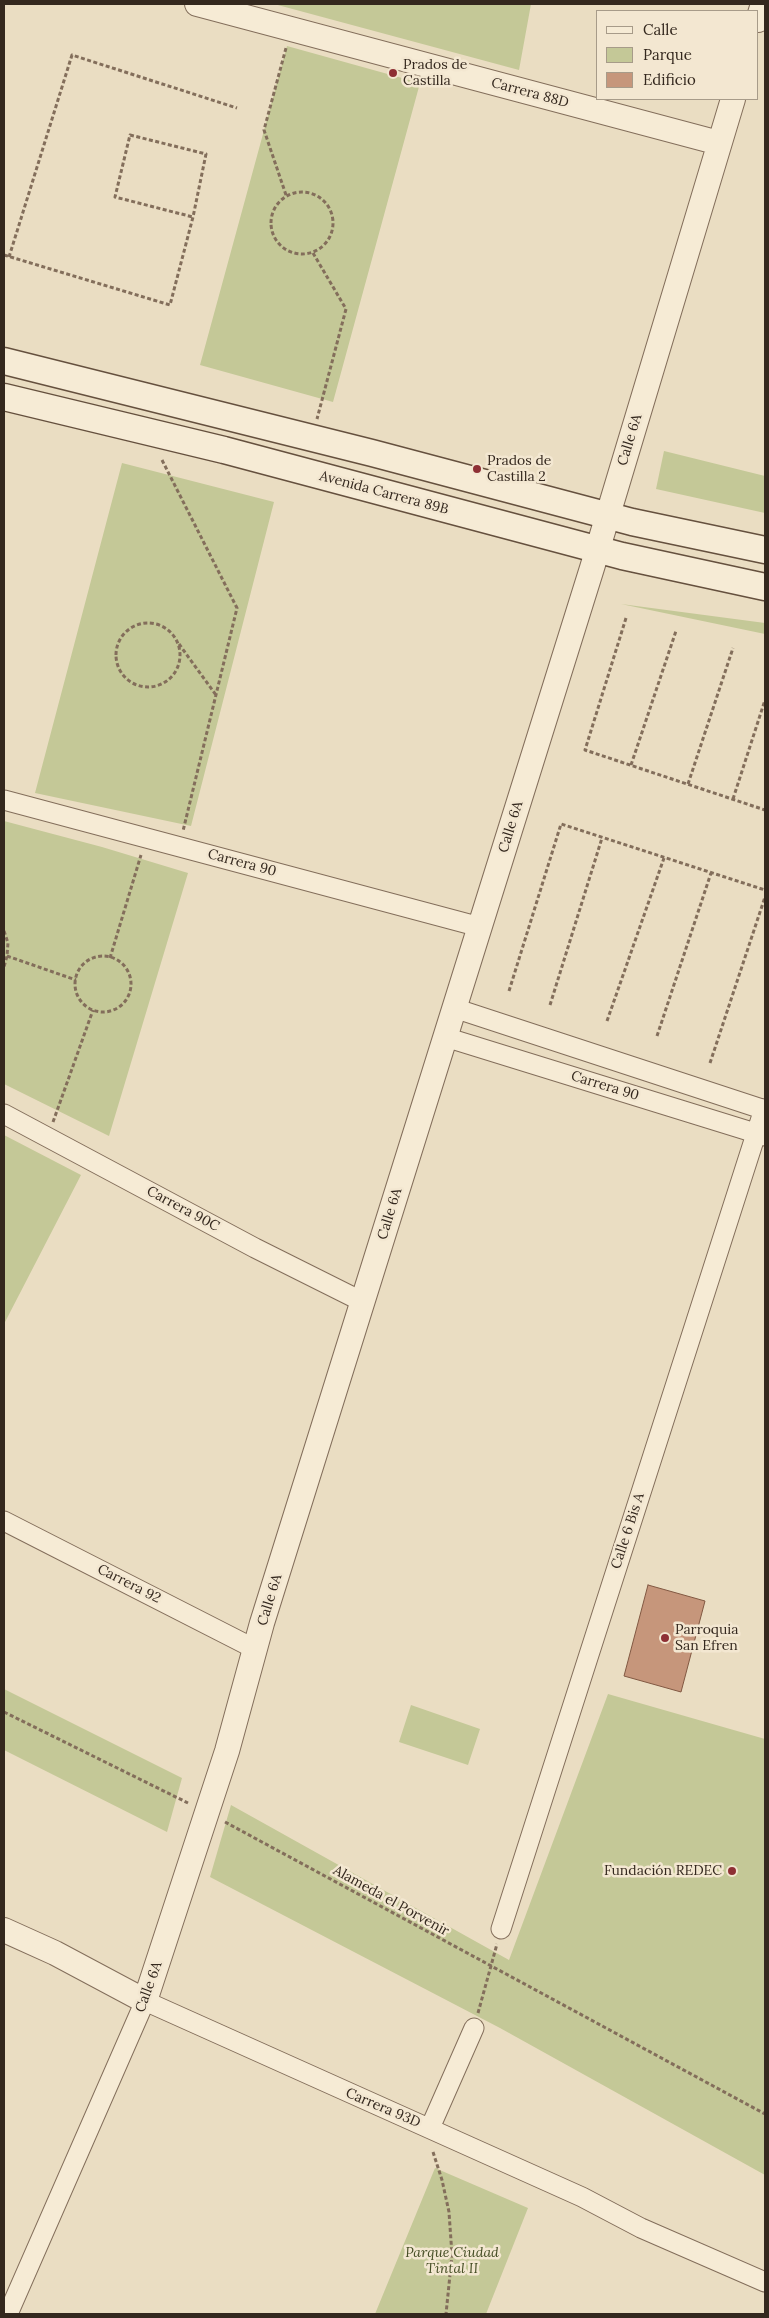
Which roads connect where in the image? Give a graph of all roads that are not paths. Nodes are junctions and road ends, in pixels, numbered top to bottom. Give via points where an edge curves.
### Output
1 (197, 4) edge
2 (763, 4) edge
3 (759, 17) edge
4 (733, 100) edge
5 (719, 143) junction
6 (4, 361) edge
7 (4, 397) edge
8 (608, 514) junction
9 (598, 550) junction
10 (765, 550) edge
11 (765, 586) edge
12 (4, 800) edge
13 (480, 927) junction
14 (454, 1008) junction
15 (446, 1037) junction
16 (764, 1109) edge
17 (4, 1114) edge
18 (761, 1134) edge
19 (363, 1302) junction
20 (4, 1521) edge
21 (255, 1649) junction
22 (501, 1929) dead end
23 (4, 1930) edge
24 (145, 2001) junction
25 (474, 2028) dead end
26 (430, 2128) junction
27 (765, 2282) edge
28 (8, 2314) edge

1 - 5 street, Carrera 88D
2 - 3 street
4 - 5 street, Calle 6A
5 - 8 street, Calle 6A
6 - 8 main road
7 - 9 main road, Avenida Carrera 89B via 224,450
8 - 9 street, Calle 6A
8 - 10 main road
9 - 11 main road, Avenida Carrera 89B
9 - 13 street, Calle 6A
12 - 13 street, Carrera 90
13 - 14 street, Calle 6A
14 - 15 street, Calle 6A
14 - 16 street, Carrera 90
15 - 18 street, Carrera 90
15 - 19 street, Calle 6A
16 - 18 street, Calle 6 Bis A
17 - 19 street, Carrera 90C
18 - 22 street, Calle 6 Bis A
19 - 21 street, Calle 6A
20 - 21 street, Carrera 92
21 - 24 street, Calle 6A via 227,1751
23 - 24 street, Carrera 93D via 56,1953
24 - 26 street, Carrera 93D
24 - 28 street, Calle 6A
25 - 26 street
26 - 27 street, Carrera 93D via 582,2197 641,2228

